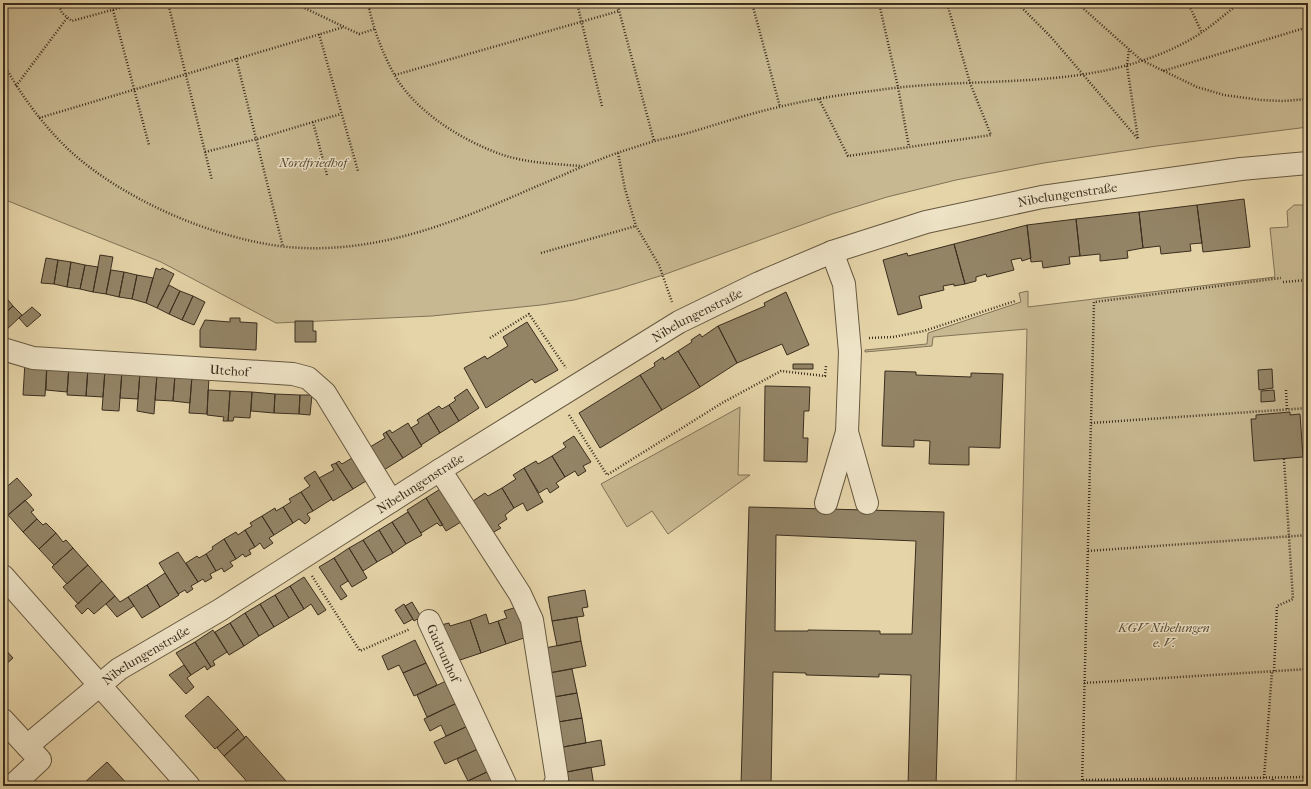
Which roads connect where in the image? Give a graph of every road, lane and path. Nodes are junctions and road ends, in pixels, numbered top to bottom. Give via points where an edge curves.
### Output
1 (58, 3) edge
2 (137, 3) edge
3 (168, 3) edge
4 (294, 3) edge
5 (368, 3) edge
6 (385, 3) edge
7 (578, 3) edge
8 (617, 3) edge
9 (752, 3) edge
10 (796, 3) edge
11 (801, 3) edge
12 (879, 3) edge
13 (947, 3) edge
14 (1017, 3) edge
15 (1077, 3) edge
16 (1188, 3) edge
17 (1239, 3) edge
18 (369, 8) junction
19 (113, 10) junction
20 (619, 11) junction
21 (67, 18) junction
22 (582, 21) junction
23 (344, 27) junction
24 (1308, 27) edge
25 (375, 29) junction
26 (1202, 32) junction
27 (319, 34) junction
28 (1130, 49) junction
29 (236, 58) junction
30 (1141, 60) junction
31 (3, 63) edge
32 (1127, 66) junction
33 (1162, 71) junction
34 (186, 73) junction
35 (395, 75) junction
36 (1082, 75) junction
37 (970, 83) junction
38 (16, 86) junction
39 (898, 87) junction
40 (134, 88) junction
41 (818, 99) junction
42 (1308, 99) edge
43 (602, 106) dead end
44 (780, 107) junction
45 (341, 114) junction
46 (39, 118) junction
47 (313, 122) junction
48 (256, 140) junction
49 (654, 141) junction
50 (148, 145) dead end
51 (909, 147) junction
52 (206, 152) junction
53 (618, 153) junction
54 (1308, 163) edge
55 (583, 166) junction
56 (358, 171) dead end
57 (327, 175) dead end
58 (212, 180) dead end
59 (636, 226) junction
60 (283, 247) junction
61 (832, 252) junction
62 (542, 253) dead end
63 (1308, 280) edge
64 (1015, 301) dead end
65 (679, 322) junction
66 (490, 338) dead end
67 (848, 339) junction
68 (3, 349) edge
69 (827, 362) dead end
70 (577, 385) junction
71 (1286, 390) dead end
72 (558, 397) junction
73 (1308, 408) edge
74 (1287, 409) junction
75 (1091, 423) junction
76 (847, 432) junction
77 (1284, 459) dead end
78 (440, 470) junction
79 (391, 501) junction
80 (826, 503) dead end
81 (867, 503) dead end
82 (1308, 535) edge
83 (1289, 536) junction
84 (1088, 551) junction
85 (301, 558) junction
86 (3, 576) edge
87 (429, 621) joint
88 (1308, 669) edge
89 (1273, 671) junction
90 (1084, 684) junction
91 (100, 685) junction
92 (3, 720) edge
93 (27, 746) junction
94 (1308, 777) edge
95 (1264, 778) junction
96 (1273, 778) junction
97 (1083, 780) junction
98 (12, 786) edge
99 (189, 786) edge
100 (506, 786) edge
101 (554, 786) edge
102 (1082, 786) edge
103 (1272, 786) edge

1 - 21 path
2 - 19 path
3 - 34 path
4 - 23 path
5 - 18 path
6 - 18 path
7 - 22 path
8 - 20 path
9 - 44 path
10 - 11 path
12 - 39 path
13 - 37 path
14 - 36 path via 1051,37
15 - 28 path
16 - 26 path
17 - 26 path
18 - 25 path
19 - 21 path via 72,21
19 - 40 path
20 - 22 path
20 - 49 path
21 - 38 path
22 - 35 path
22 - 43 path
23 - 25 path via 359,34
23 - 27 path
24 - 33 path
25 - 35 path
26 - 30 path via 1183,44
27 - 29 path
27 - 45 path
28 - 30 path
28 - 32 path
29 - 34 path
29 - 48 path
30 - 32 path
30 - 33 path
31 - 38 path
32 - 36 path
32 - 36 path via 1138,139
33 - 42 path via 1197,87 1224,95 1261,100
34 - 40 path
34 - 52 path
35 - 55 path via 409,95 446,127 472,142 503,155 539,163
36 - 37 path
37 - 39 path
37 - 51 path via 990,135
38 - 46 path
39 - 41 path
39 - 51 path
40 - 46 path
40 - 50 path
41 - 44 path
41 - 51 path via 848,156
44 - 49 path
45 - 47 path
45 - 56 path
46 - 60 path via 69,150 103,177 141,200 228,235
47 - 48 path
47 - 57 path
48 - 52 path
48 - 60 path
49 - 53 path
52 - 58 path
53 - 55 path
53 - 59 path
54 - 61 street, Nibelungenstraße via 1241,169 1042,197 926,222
55 - 60 path via 463,218 413,235 336,248
59 - 62 path
59 - 65 path via 659,265
61 - 65 street, Nibelungenstraße via 759,283
61 - 67 street via 844,284
63 - 75 path via 1282,280 1094,302
64 - 67 path via 924,331 890,337
65 - 70 street, Nibelungenstraße
66 - 70 path via 529,314
67 - 76 street via 850,352
68 - 79 street, Utehof via 33,358 293,374 308,378 325,393
69 - 72 path via 825,376 781,371 607,474
70 - 72 street, Nibelungenstraße
71 - 74 path
72 - 78 street, Nibelungenstraße
73 - 74 path
74 - 75 path
75 - 84 path
76 - 80 street
76 - 81 street
77 - 83 path
78 - 79 street, Nibelungenstraße
78 - 101 street via 520,594 532,620 557,779
79 - 85 street, Nibelungenstraße
82 - 83 path
83 - 84 path
83 - 89 path via 1293,598 1278,606
84 - 90 path
85 - 87 path, Gudrunhof via 360,651
85 - 91 street, Nibelungenstraße via 220,610 119,669
86 - 91 street
87 - 100 street, Gudrunhof
88 - 89 path
89 - 90 path
89 - 95 path
90 - 97 path
91 - 93 street, Nibelungenstraße
91 - 99 street
92 - 93 street
93 - 98 street via 40,760
94 - 96 path
95 - 96 path
95 - 97 path
96 - 103 path
97 - 102 path

